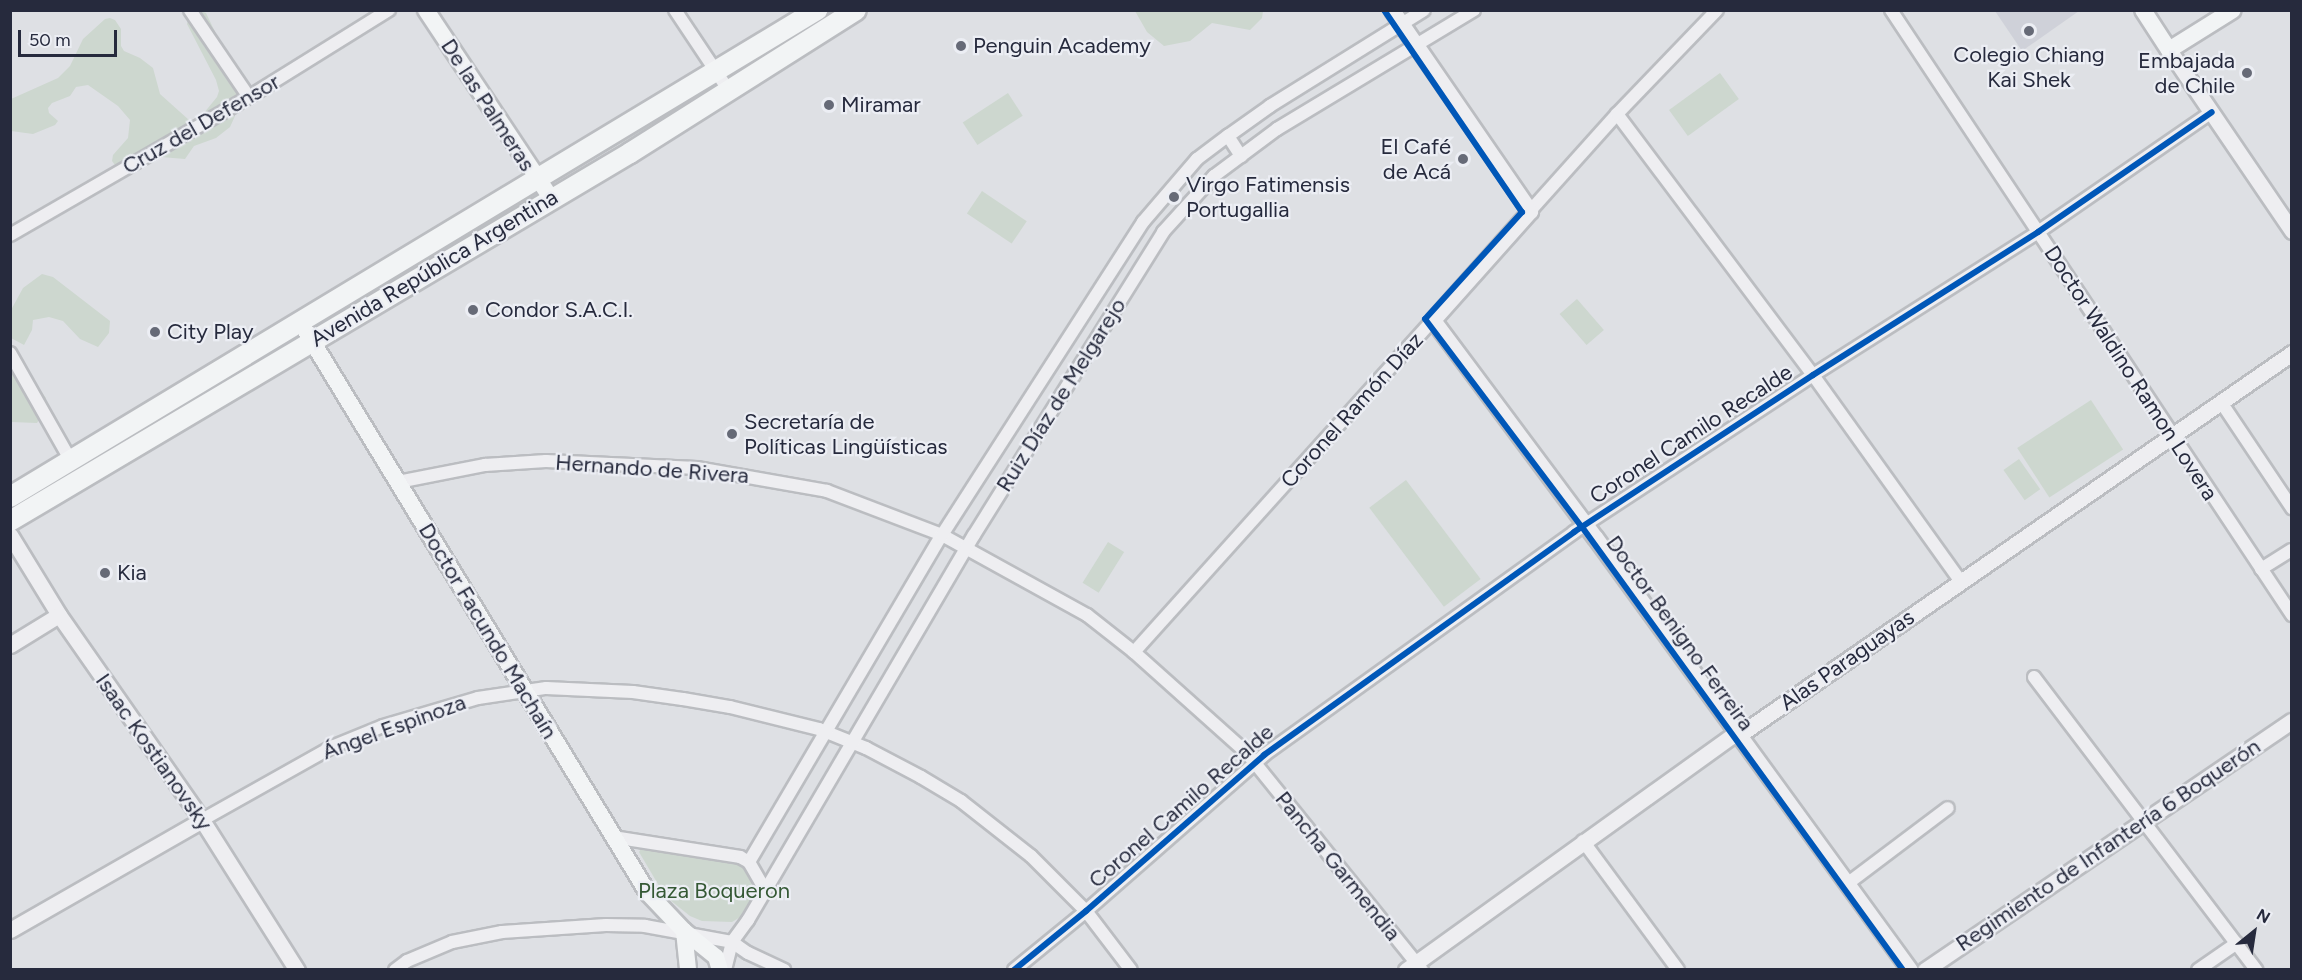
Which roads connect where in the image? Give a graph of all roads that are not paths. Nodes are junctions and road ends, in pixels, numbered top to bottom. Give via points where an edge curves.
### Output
1 (190, 10) edge
2 (389, 10) edge
3 (426, 10) edge
4 (675, 10) edge
5 (817, 10) edge
6 (856, 10) edge
7 (1392, 10) edge
8 (1424, 10) edge
9 (1474, 10) edge
10 (1717, 10) edge
11 (1891, 10) edge
12 (2143, 10) edge
13 (2233, 10) edge
14 (1401, 24) junction
15 (1416, 46) junction
16 (2169, 50) junction
17 (716, 72) junction
18 (729, 91) junction
19 (249, 97) junction
20 (2212, 112) junction
21 (1617, 114) junction
22 (1228, 136) junction
23 (1241, 156) junction
24 (538, 180) junction
25 (551, 198) junction
26 (1530, 211) junction
27 (2292, 231) edge
28 (2038, 232) junction
29 (10, 235) edge
30 (414, 255) junction
31 (1106, 282) junction
32 (1124, 293) junction
33 (1433, 320) junction
34 (301, 323) junction
35 (311, 342) junction
36 (10, 353) edge
37 (2292, 353) edge
38 (1813, 375) junction
39 (2221, 402) junction
40 (2172, 436) junction
41 (71, 461) junction
42 (398, 482) junction
43 (10, 497) edge
44 (2292, 508) edge
45 (10, 521) edge
46 (1586, 525) junction
47 (10, 535) edge
48 (942, 535) junction
49 (968, 548) junction
50 (2292, 550) edge
51 (2261, 569) junction
52 (1961, 582) junction
53 (59, 615) junction
54 (2292, 615) edge
55 (10, 645) edge
56 (1134, 652) junction
57 (2034, 677) dead end
58 (525, 691) junction
59 (2292, 722) edge
60 (827, 731) junction
61 (1739, 735) junction
62 (853, 742) junction
63 (1255, 762) junction
64 (1948, 808) dead end
65 (202, 820) junction
66 (2144, 820) junction
67 (613, 837) junction
68 (1583, 841) junction
69 (749, 862) junction
70 (1847, 885) junction
71 (765, 890) junction
72 (1086, 911) junction
73 (10, 930) edge
74 (684, 932) junction
75 (732, 942) junction
76 (2237, 943) junction
77 (1414, 967) edge
78 (297, 969) edge
79 (394, 969) edge
80 (688, 969) edge
81 (720, 969) edge
82 (726, 969) edge
83 (784, 969) edge
84 (1014, 969) edge
85 (1131, 969) edge
86 (1678, 969) edge
87 (1910, 969) edge
88 (1925, 969) edge
89 (2198, 969) edge
90 (2256, 969) edge

1 - 19 street
2 - 19 street, Cruz del Defensor
3 - 24 main road, De las Palmeras
4 - 17 street
5 - 17 highway, Avenida República Argentina
6 - 18 highway, Avenida República Argentina
7 - 14 street
8 - 14 street, Ruiz Díaz de Melgarejo
9 - 15 street, Ruiz Díaz de Melgarejo
10 - 21 street, Coronel Ramón Díaz
11 - 28 street, Doctor Waldino Ramon Lovera
12 - 16 main road
13 - 16 main road
14 - 15 street
14 - 22 street, Ruiz Díaz de Melgarejo
15 - 23 street, Ruiz Díaz de Melgarejo via 1277,129
15 - 26 street
16 - 20 street
17 - 18 street
17 - 24 highway, Avenida República Argentina
18 - 25 highway, Avenida República Argentina
19 - 29 street, Cruz del Defensor
20 - 27 street
20 - 28 street, Coronel Camilo Recalde
21 - 26 street, Coronel Ramón Díaz
21 - 38 street
22 - 23 street
22 - 31 street, Ruiz Díaz de Melgarejo via 1197,159 1174,183 1143,222
23 - 32 street, Ruiz Díaz de Melgarejo via 1214,176 1163,232
24 - 25 main road, De las Palmeras
24 - 30 highway, Avenida República Argentina
25 - 35 highway, Avenida República Argentina
26 - 33 street, Coronel Ramón Díaz
28 - 38 street, Coronel Camilo Recalde
28 - 40 street, Doctor Waldino Ramon Lovera
30 - 34 highway, Avenida República Argentina
30 - 35 highway via 411,262 324,315
31 - 32 street
31 - 48 street, Ruiz Díaz de Melgarejo
32 - 49 street, Ruiz Díaz de Melgarejo
33 - 46 street, Doctor Benigno Ferreira
33 - 56 street, Coronel Ramón Díaz
34 - 35 main road, Doctor Facundo Machaín
34 - 41 highway, Avenida República Argentina
35 - 42 main road, Doctor Facundo Machaín
35 - 45 highway, Avenida República Argentina
36 - 41 street
37 - 39 street, Alas Paraguayas
38 - 46 street, Coronel Camilo Recalde
38 - 52 street
39 - 40 street, Alas Paraguayas
39 - 44 street
40 - 51 street, Doctor Waldino Ramon Lovera
40 - 52 street, Alas Paraguayas
41 - 43 highway, Avenida República Argentina
42 - 48 street, Hernando de Rivera via 485,465 546,461 697,468 827,491
42 - 58 main road, Doctor Facundo Machaín
46 - 61 street, Doctor Benigno Ferreira
46 - 63 street, Coronel Camilo Recalde
47 - 53 street, Isaac Kostianovsky
48 - 49 street, Hernando de Rivera
48 - 60 street, Ruiz Díaz de Melgarejo
49 - 56 street, Hernando de Rivera via 1087,615
49 - 62 street, Ruiz Díaz de Melgarejo
50 - 51 street
51 - 54 street, Doctor Waldino Ramon Lovera
52 - 61 street, Alas Paraguayas
53 - 55 street
53 - 65 street, Isaac Kostianovsky
56 - 63 street, Hernando de Rivera
57 - 66 street
58 - 60 street, Ángel Espinoza via 546,688 633,692 730,707
58 - 65 street, Ángel Espinoza via 478,698 383,726 310,758
58 - 67 main road, Doctor Facundo Machaín
59 - 66 street, Regimiento de Infantería 6 Boquerón
60 - 62 street, Ángel Espinoza
60 - 69 street, Ruiz Díaz de Melgarejo
61 - 68 street, Alas Paraguayas via 1732,736
61 - 70 street, Doctor Benigno Ferreira
62 - 71 street, Ruiz Díaz de Melgarejo
62 - 72 street, Ángel Espinoza via 961,801 1031,856
63 - 72 street, Coronel Camilo Recalde
63 - 77 street, Pancha Garmendia
64 - 70 street
65 - 73 street, Ángel Espinoza
65 - 78 street, Isaac Kostianovsky
66 - 76 street
66 - 88 street, Regimiento de Infantería 6 Boquerón
67 - 69 street via 740,857
67 - 74 main road, Doctor Facundo Machaín via 648,894
68 - 77 street, Alas Paraguayas
68 - 86 street
69 - 71 street
70 - 87 street, Doctor Benigno Ferreira
71 - 75 street, Ruiz Díaz de Melgarejo
72 - 84 street, Coronel Camilo Recalde
72 - 85 street, Ángel Espinoza
74 - 75 street
74 - 79 street via 606,925 502,932 452,942
74 - 80 main road
74 - 81 main road, Doctor Facundo Machaín via 716,957
75 - 82 street, Ruiz Díaz de Melgarejo
75 - 83 street via 748,954
76 - 89 street
76 - 90 street

